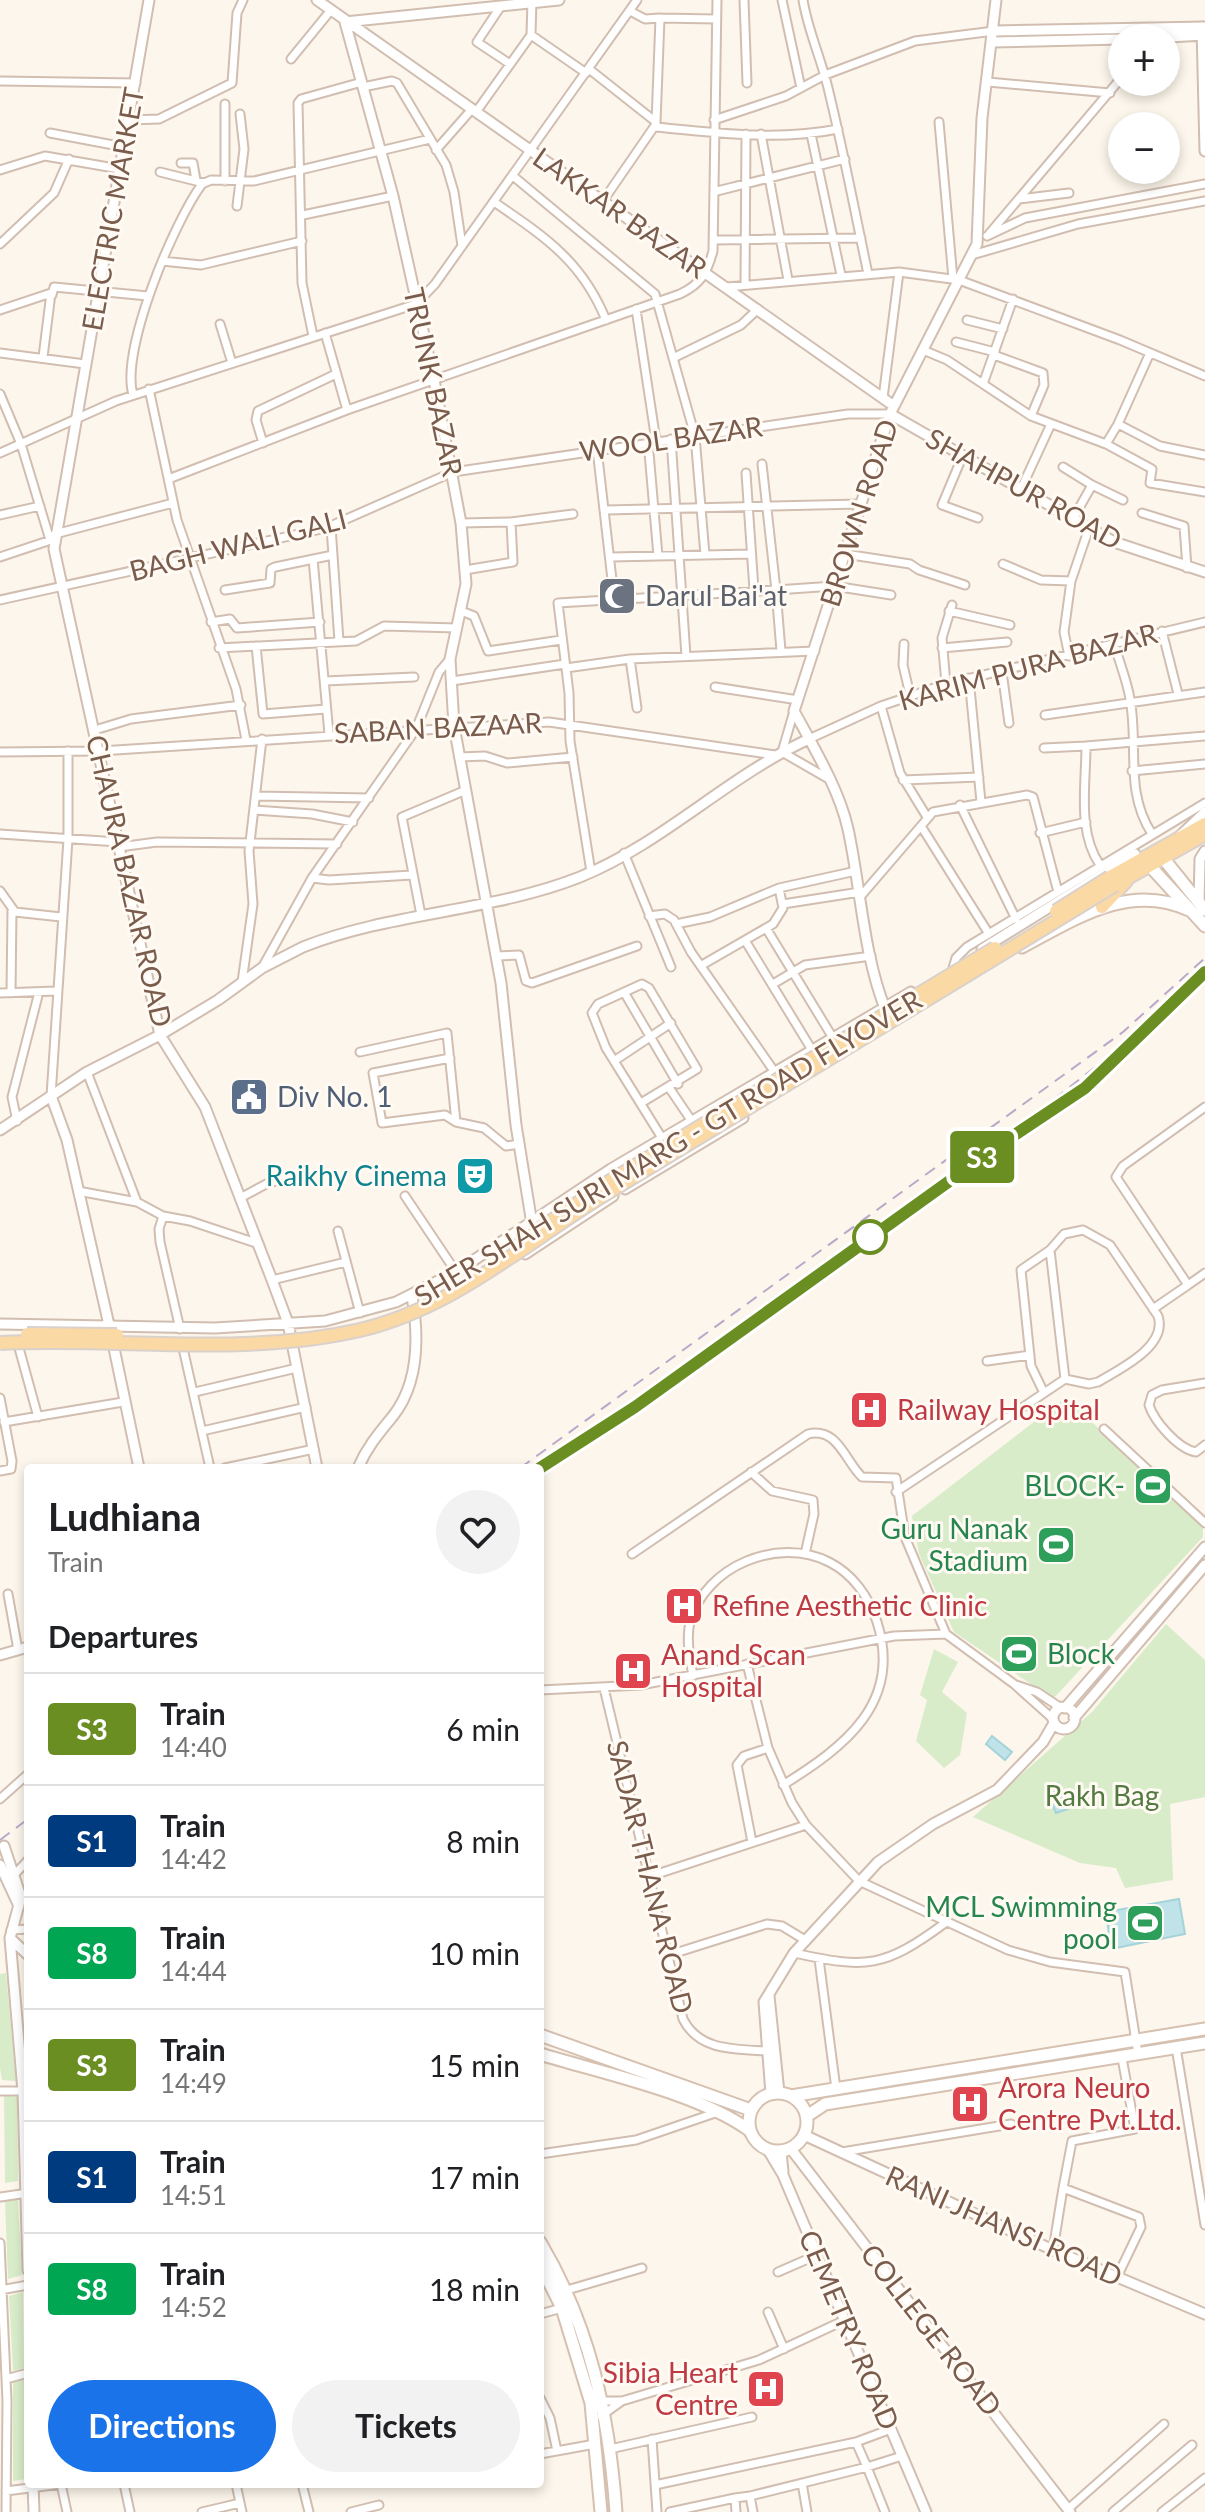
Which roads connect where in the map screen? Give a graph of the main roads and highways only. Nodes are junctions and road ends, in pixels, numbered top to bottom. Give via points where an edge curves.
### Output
1 (1205, 824) edge
2 (1205, 834) edge
3 (1135, 854) road end
4 (1159, 854) junction
5 (1149, 865) junction
6 (1130, 876) junction
7 (1102, 907) junction
8 (1195, 908) edge
9 (1205, 926) edge
10 (967, 979) road end
11 (0, 1335) edge
12 (0, 1346) edge
13 (1205, 2029) edge
14 (544, 2036) edge
15 (1205, 2043) edge
16 (544, 2055) edge
17 (780, 2094) junction
18 (751, 2110) junction
19 (807, 2116) junction
20 (749, 2130) junction
21 (544, 2249) edge
22 (544, 2272) edge
23 (597, 2401) junction
24 (601, 2512) edge
25 (616, 2512) edge

1 - 4 main road
2 - 4 main road
3 - 4 main road
4 - 5 main road, SHER SHAH SURI MARG - GT ROAD FLYOVER
4 - 8 main road
4 - 11 main road, SHER SHAH SURI MARG - GT ROAD FLYOVER, bridge via 610,1181 495,1260 410,1307 363,1322 282,1334
5 - 6 main road, SHER SHAH SURI MARG - GT ROAD FLYOVER
5 - 8 main road
6 - 7 main road
6 - 8 main road via 1153,878
6 - 12 main road, SHER SHAH SURI MARG - GT ROAD FLYOVER, bridge via 419,1311 362,1329 280,1342
7 - 8 main road via 1146,898
7 - 10 main road, bridge
8 - 9 main road
13 - 17 main road
14 - 18 main road
15 - 19 main road via 825,2104
16 - 20 main road via 718,2112
17 - 18 main road via 757,2102
17 - 19 main road
18 - 20 main road
19 - 20 main road via 804,2135 786,2150 768,2150
21 - 23 main road via 576,2309
22 - 23 main road
23 - 24 main road via 593,2418
23 - 25 main road via 605,2414

